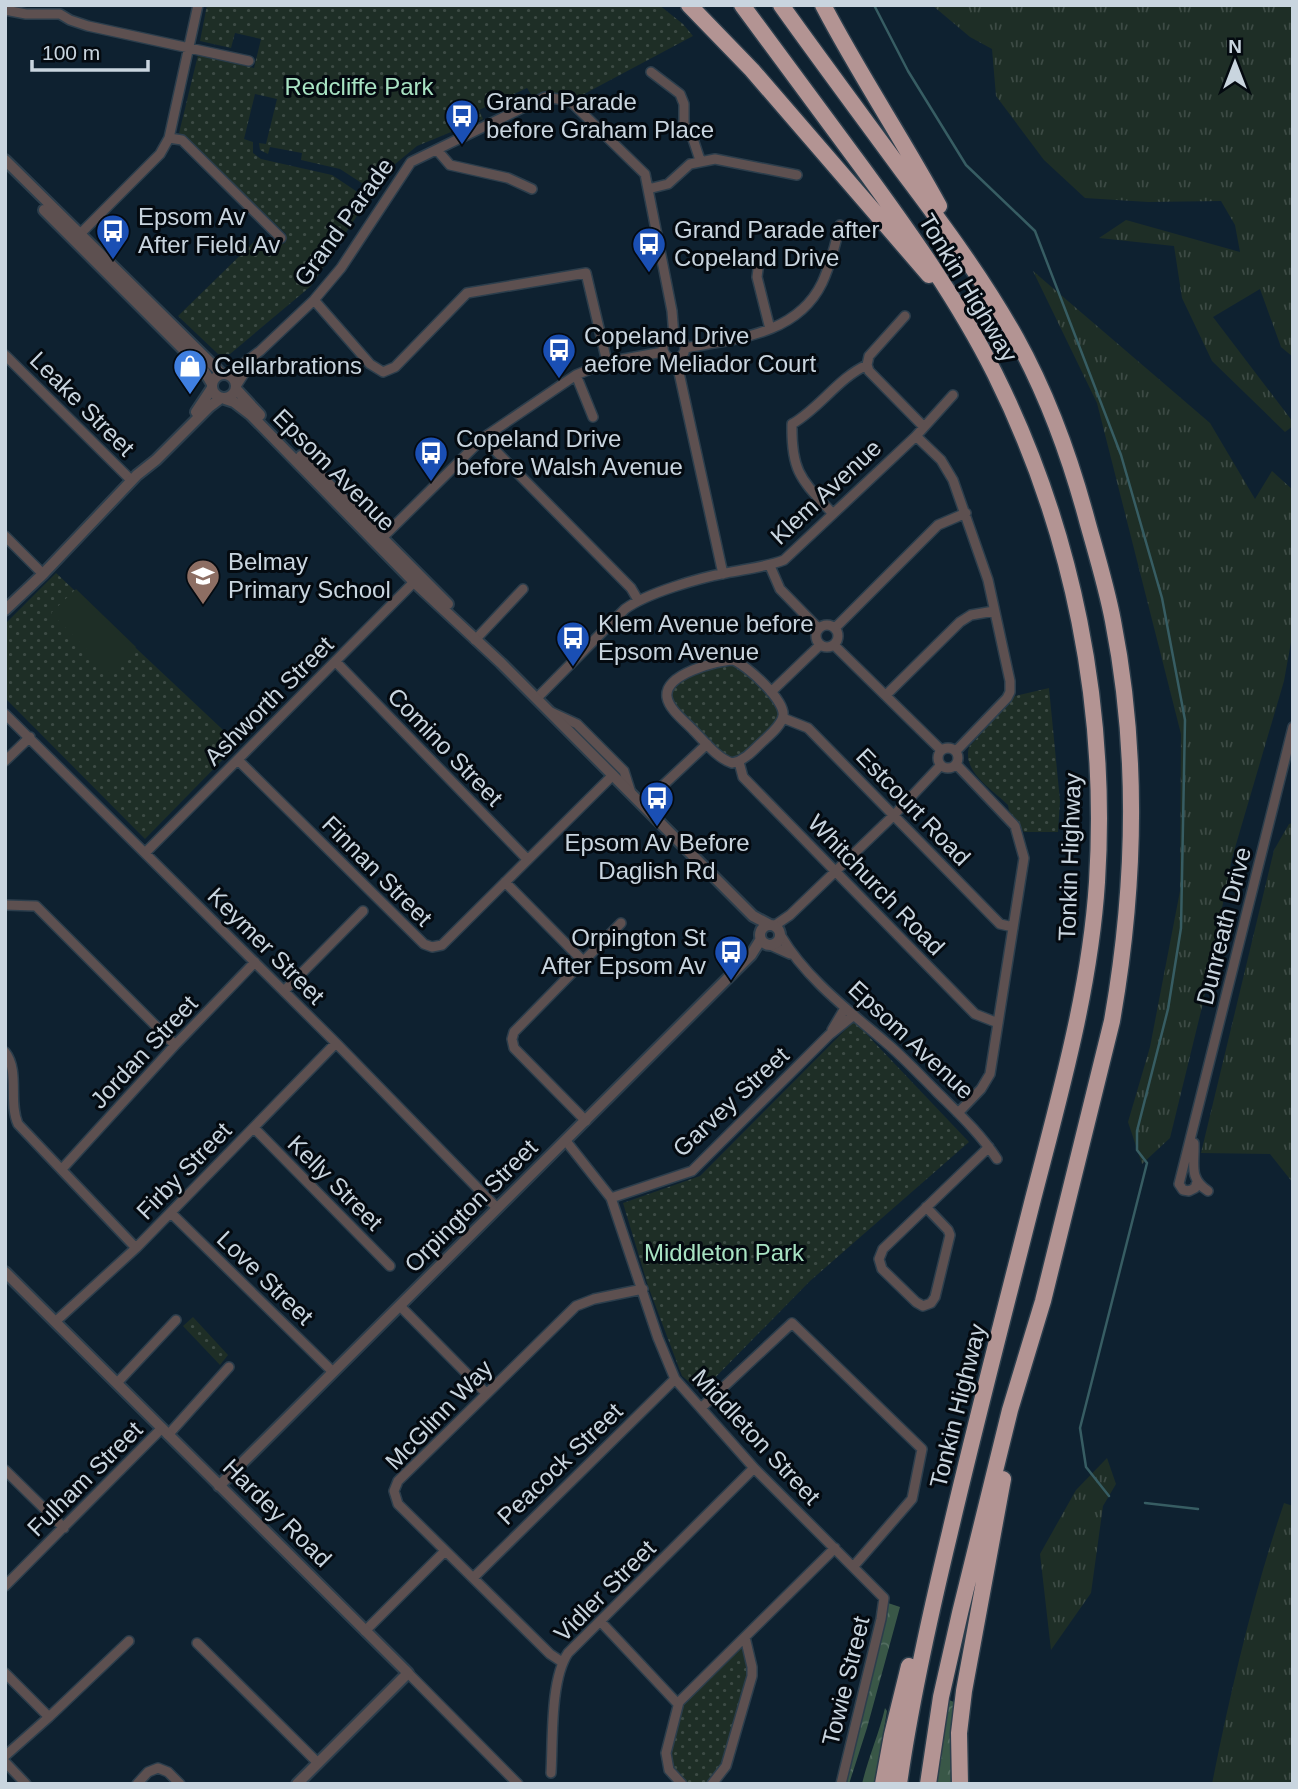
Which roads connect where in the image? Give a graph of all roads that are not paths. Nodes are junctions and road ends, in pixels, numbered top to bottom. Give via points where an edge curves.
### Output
1 (198, 5) edge
2 (689, 5) edge
3 (742, 5) edge
4 (781, 5) edge
5 (823, 5) edge
6 (5, 10) edge
7 (189, 47) junction
8 (249, 61) dead end
9 (651, 72) dead end
10 (169, 138) junction
11 (437, 150) junction
12 (5, 160) edge
13 (700, 160) junction
14 (5, 170) edge
15 (797, 175) dead end
16 (533, 188) dead end
17 (648, 189) junction
18 (840, 225) dead end
19 (77, 237) junction
20 (281, 238) dead end
21 (758, 261) dead end
22 (969, 263) junction
23 (314, 300) junction
24 (905, 316) dead end
25 (965, 317) junction
26 (770, 329) junction
27 (674, 337) junction
28 (685, 348) junction
29 (260, 351) junction
30 (663, 352) junction
31 (5, 355) edge
32 (676, 359) junction
33 (607, 362) junction
34 (867, 365) junction
35 (225, 375) junction
36 (576, 376) junction
37 (212, 386) junction
38 (236, 387) junction
39 (953, 395) dead end
40 (223, 398) junction
41 (593, 417) dead end
42 (924, 426) junction
43 (916, 436) junction
44 (483, 438) junction
45 (134, 478) junction
46 (966, 513) junction
47 (833, 514) junction
48 (5, 536) edge
49 (379, 540) junction
50 (770, 566) junction
51 (43, 574) junction
52 (723, 574) junction
53 (417, 579) junction
54 (523, 589) dead end
55 (638, 600) junction
56 (5, 610) edge
57 (994, 611) junction
58 (818, 628) junction
59 (835, 628) junction
60 (477, 638) junction
61 (820, 645) junction
62 (834, 645) junction
63 (336, 662) junction
64 (771, 692) junction
65 (886, 695) junction
66 (537, 698) junction
67 (549, 711) junction
68 (5, 714) edge
69 (783, 718) junction
70 (1293, 727) edge
71 (30, 737) junction
72 (707, 744) junction
73 (941, 750) junction
74 (956, 751) junction
75 (238, 760) junction
76 (5, 761) edge
77 (739, 762) junction
78 (956, 764) junction
79 (941, 765) junction
80 (613, 775) junction
81 (631, 793) junction
82 (642, 805) junction
83 (894, 814) junction
84 (145, 853) junction
85 (527, 859) junction
86 (835, 870) junction
87 (505, 882) junction
88 (5, 905) edge
89 (363, 911) dead end
90 (753, 916) junction
91 (621, 923) dead end
92 (1013, 928) junction
93 (776, 930) junction
94 (765, 941) junction
95 (792, 955) junction
96 (583, 961) junction
97 (255, 962) junction
98 (284, 991) junction
99 (845, 1008) junction
100 (854, 1015) junction
101 (998, 1023) junction
102 (829, 1035) junction
103 (336, 1043) junction
104 (175, 1045) junction
105 (5, 1052) edge
106 (958, 1113) junction
107 (586, 1121) junction
108 (254, 1128) junction
109 (1193, 1135) junction
110 (566, 1141) junction
111 (989, 1147) junction
112 (997, 1159) dead end
113 (62, 1169) junction
114 (1197, 1182) junction
115 (1208, 1191) dead end
116 (611, 1198) junction
117 (926, 1208) junction
118 (497, 1209) junction
119 (170, 1213) junction
120 (136, 1248) junction
121 (390, 1266) dead end
122 (5, 1272) edge
123 (643, 1289) junction
124 (400, 1306) junction
125 (176, 1320) dead end
126 (55, 1322) junction
127 (1027, 1360) junction
128 (229, 1367) dead end
129 (333, 1372) junction
130 (675, 1379) junction
131 (117, 1383) junction
132 (486, 1393) junction
133 (701, 1408) junction
134 (165, 1432) junction
135 (754, 1468) junction
136 (5, 1470) edge
137 (219, 1486) junction
138 (64, 1528) junction
139 (835, 1548) junction
140 (445, 1551) junction
141 (853, 1567) junction
142 (472, 1578) junction
143 (5, 1586) edge
144 (877, 1590) joint
145 (935, 1591) junction
146 (600, 1621) junction
147 (365, 1631) junction
148 (745, 1637) junction
149 (128, 1641) dead end
150 (197, 1643) dead end
151 (562, 1662) junction
152 (5, 1673) edge
153 (408, 1673) junction
154 (678, 1704) junction
155 (50, 1717) junction
156 (5, 1756) edge
157 (5, 1762) edge
158 (317, 1763) junction
159 (551, 1773) dead end
160 (26, 1784) edge
161 (137, 1784) edge
162 (180, 1784) edge
163 (297, 1784) edge
164 (518, 1784) edge
165 (682, 1784) edge
166 (712, 1784) edge
167 (841, 1784) edge
168 (883, 1784) edge
169 (899, 1784) edge
170 (928, 1784) edge
171 (960, 1784) edge

1 - 7 street
2 - 25 highway via 752,70
3 - 25 highway, Tonkin Highway via 912,235
4 - 22 highway, Tonkin Highway
5 - 22 highway
6 - 7 street via 60,14 88,26
7 - 8 street
7 - 10 street
9 - 13 street via 680,94 684,124
10 - 19 street via 160,154
10 - 20 street via 182,140
11 - 16 street via 450,165
11 - 17 street, Grand Parade via 545,97 570,101 645,174
11 - 23 street, Grand Parade via 411,162 341,268
12 - 19 street
13 - 15 street
13 - 17 street via 668,184
14 - 19 street
17 - 27 street, Grand Parade
18 - 26 street via 821,285 789,320
19 - 35 street
19 - 37 street via 203,369
21 - 26 street via 757,277
22 - 127 highway, Tonkin Highway via 1016,339 1071,462 1113,620 1128,739 1130,852 1120,976
23 - 29 street, Grand Parade
23 - 33 street via 383,372 396,367 467,293 586,274
24 - 34 street via 869,356
25 - 145 highway, Tonkin Highway via 1022,432 1064,553 1091,694 1099,814 1097,884 1081,1002
26 - 28 street
27 - 28 street via 683,341
27 - 30 street via 665,341
28 - 32 street
29 - 35 street, Grand Parade
29 - 38 street, Grand Parade
30 - 32 street
30 - 33 street
31 - 45 street, Leake Street
32 - 52 street
33 - 36 street
34 - 42 street
34 - 47 street via 792,424 797,471
35 - 37 street via 216,377
35 - 38 street
36 - 41 street
36 - 44 street
37 - 40 street
37 - 45 street via 199,408
38 - 40 street
38 - 49 street, Epsom Avenue
39 - 42 street, Klem Avenue
40 - 45 street
40 - 49 street, Epsom Avenue via 251,415
42 - 43 street, Klem Avenue
43 - 46 street via 954,480
43 - 47 street, Klem Avenue
44 - 49 street
44 - 55 street
45 - 51 street
46 - 57 street
46 - 59 street via 938,525
47 - 50 street, Klem Avenue via 784,560
48 - 51 street
49 - 53 street, Epsom Avenue
50 - 52 street, Klem Avenue
50 - 58 street via 780,589
51 - 56 street
52 - 55 street, Klem Avenue
53 - 60 street, Epsom Avenue
53 - 63 street, Ashworth Street
54 - 60 street
55 - 66 street, Klem Avenue
57 - 65 street via 960,622
57 - 74 street via 1010,692
58 - 59 street
58 - 61 street
59 - 62 street
60 - 66 street, Epsom Avenue
61 - 62 street
61 - 64 street
62 - 65 street
63 - 75 street, Ashworth Street
63 - 85 street, Comino Street
64 - 69 street via 783,707
64 - 72 street via 733,660 679,676 668,688 667,699
65 - 73 street
66 - 67 street, Epsom Avenue
67 - 80 street, Epsom Avenue
67 - 81 street via 577,724 624,771
68 - 71 street, Keymer Street
69 - 77 street
69 - 83 street, Estcourt Road via 808,728
70 - 109 street, Dunreath Drive
71 - 76 street
71 - 84 street, Keymer Street
72 - 77 street via 726,761
72 - 82 street
73 - 74 street
73 - 79 street
74 - 78 street
75 - 84 street, Ashworth Street
75 - 87 street, Finnan Street via 424,944 442,944
77 - 86 street, Whitchurch Road via 743,777
78 - 79 street via 949,768
78 - 92 street via 1015,826 1024,858
79 - 83 street
80 - 81 street, Epsom Avenue
80 - 85 street, Finnan Street
81 - 82 street, Epsom Avenue
82 - 90 street, Epsom Avenue
83 - 86 street
83 - 92 street, Estcourt Road via 1000,923
84 - 97 street, Keymer Street
85 - 87 street, Finnan Street
86 - 93 street
86 - 101 street, Whitchurch Road via 975,1014
87 - 96 street
88 - 104 street via 36,906
89 - 98 street
90 - 93 street, Epsom Avenue
90 - 94 street, Epsom Avenue
91 - 96 street
92 - 101 street
93 - 94 street via 764,928
93 - 94 street via 778,943
93 - 95 street, Epsom Avenue
94 - 95 street, Epsom Avenue
94 - 107 street, Orpington Street
95 - 99 street, Epsom Avenue
96 - 107 street via 512,1039 514,1048
97 - 98 street, Keymer Street
97 - 104 street, Jordan Street
98 - 103 street, Keymer Street
99 - 100 street, Epsom Avenue
99 - 102 street, Garvey Street
100 - 102 street, Garvey Street
100 - 106 street, Epsom Avenue
101 - 106 street via 987,1081
102 - 116 street, Garvey Street via 692,1171
103 - 108 street, Firby Street
103 - 118 street, Keymer Street
104 - 113 street, Jordan Street
105 - 113 street via 13,1074 18,1124
106 - 111 street, Epsom Avenue
107 - 110 street, Orpington Street
108 - 119 street, Firby Street
108 - 121 street, Kelly Street
109 - 114 street, Dunreath Drive
109 - 114 street, Dunreath Drive via 1180,1184 1189,1191
110 - 116 street, Middleton Street
110 - 118 street, Orpington Street
111 - 112 street, Epsom Avenue
111 - 117 street
113 - 120 street
114 - 115 street, Dunreath Drive
116 - 123 street, Middleton Street
117 - 117 street via 883,1249 879,1259 882,1269 923,1306 935,1297 950,1235
118 - 124 street, Orpington Street
119 - 120 street, Firby Street
119 - 129 street, Love Street
120 - 126 street, Firby Street
122 - 126 street, Hardey Road
123 - 130 street, Middleton Street
123 - 132 street, McGlinn Way via 576,1306
124 - 129 street, Orpington Street
124 - 132 street
125 - 131 street
126 - 131 street, Hardey Road
127 - 170 highway, Tonkin Highway via 1010,1410 960,1613
127 - 171 highway via 964,1691
128 - 134 street, Fulham Street
129 - 137 street, Orpington Street
130 - 133 street, Middleton Street
130 - 142 street, Peacock Street
131 - 134 street, Hardey Road
132 - 140 street, McGlinn Way via 398,1481 394,1491 398,1504
133 - 135 street, Middleton Street
133 - 141 street via 792,1323 922,1449 912,1499
134 - 137 street, Hardey Road
134 - 138 street, Fulham Street
135 - 139 street, Middleton Street
135 - 146 street, Vidler Street
136 - 138 street
137 - 147 street, Hardey Road
138 - 143 street, Fulham Street
139 - 141 street, Middleton Street
139 - 148 street
140 - 142 street, McGlinn Way
140 - 147 street
141 - 144 street, Middleton Street
142 - 151 street, McGlinn Way
144 - 167 street, Towie Street via 885,1602
145 - 168 highway via 909,1666
145 - 169 highway, Tonkin Highway
146 - 151 street, Vidler Street
146 - 154 street
147 - 153 street, Hardey Road
148 - 154 street
148 - 166 street via 752,1676 726,1766
149 - 155 street
150 - 158 street
151 - 159 street, Vidler Street
152 - 155 street
153 - 158 street
153 - 164 street, Hardey Road
154 - 165 street via 666,1760
155 - 156 street
157 - 160 street
158 - 163 street
161 - 162 street via 159,1768

